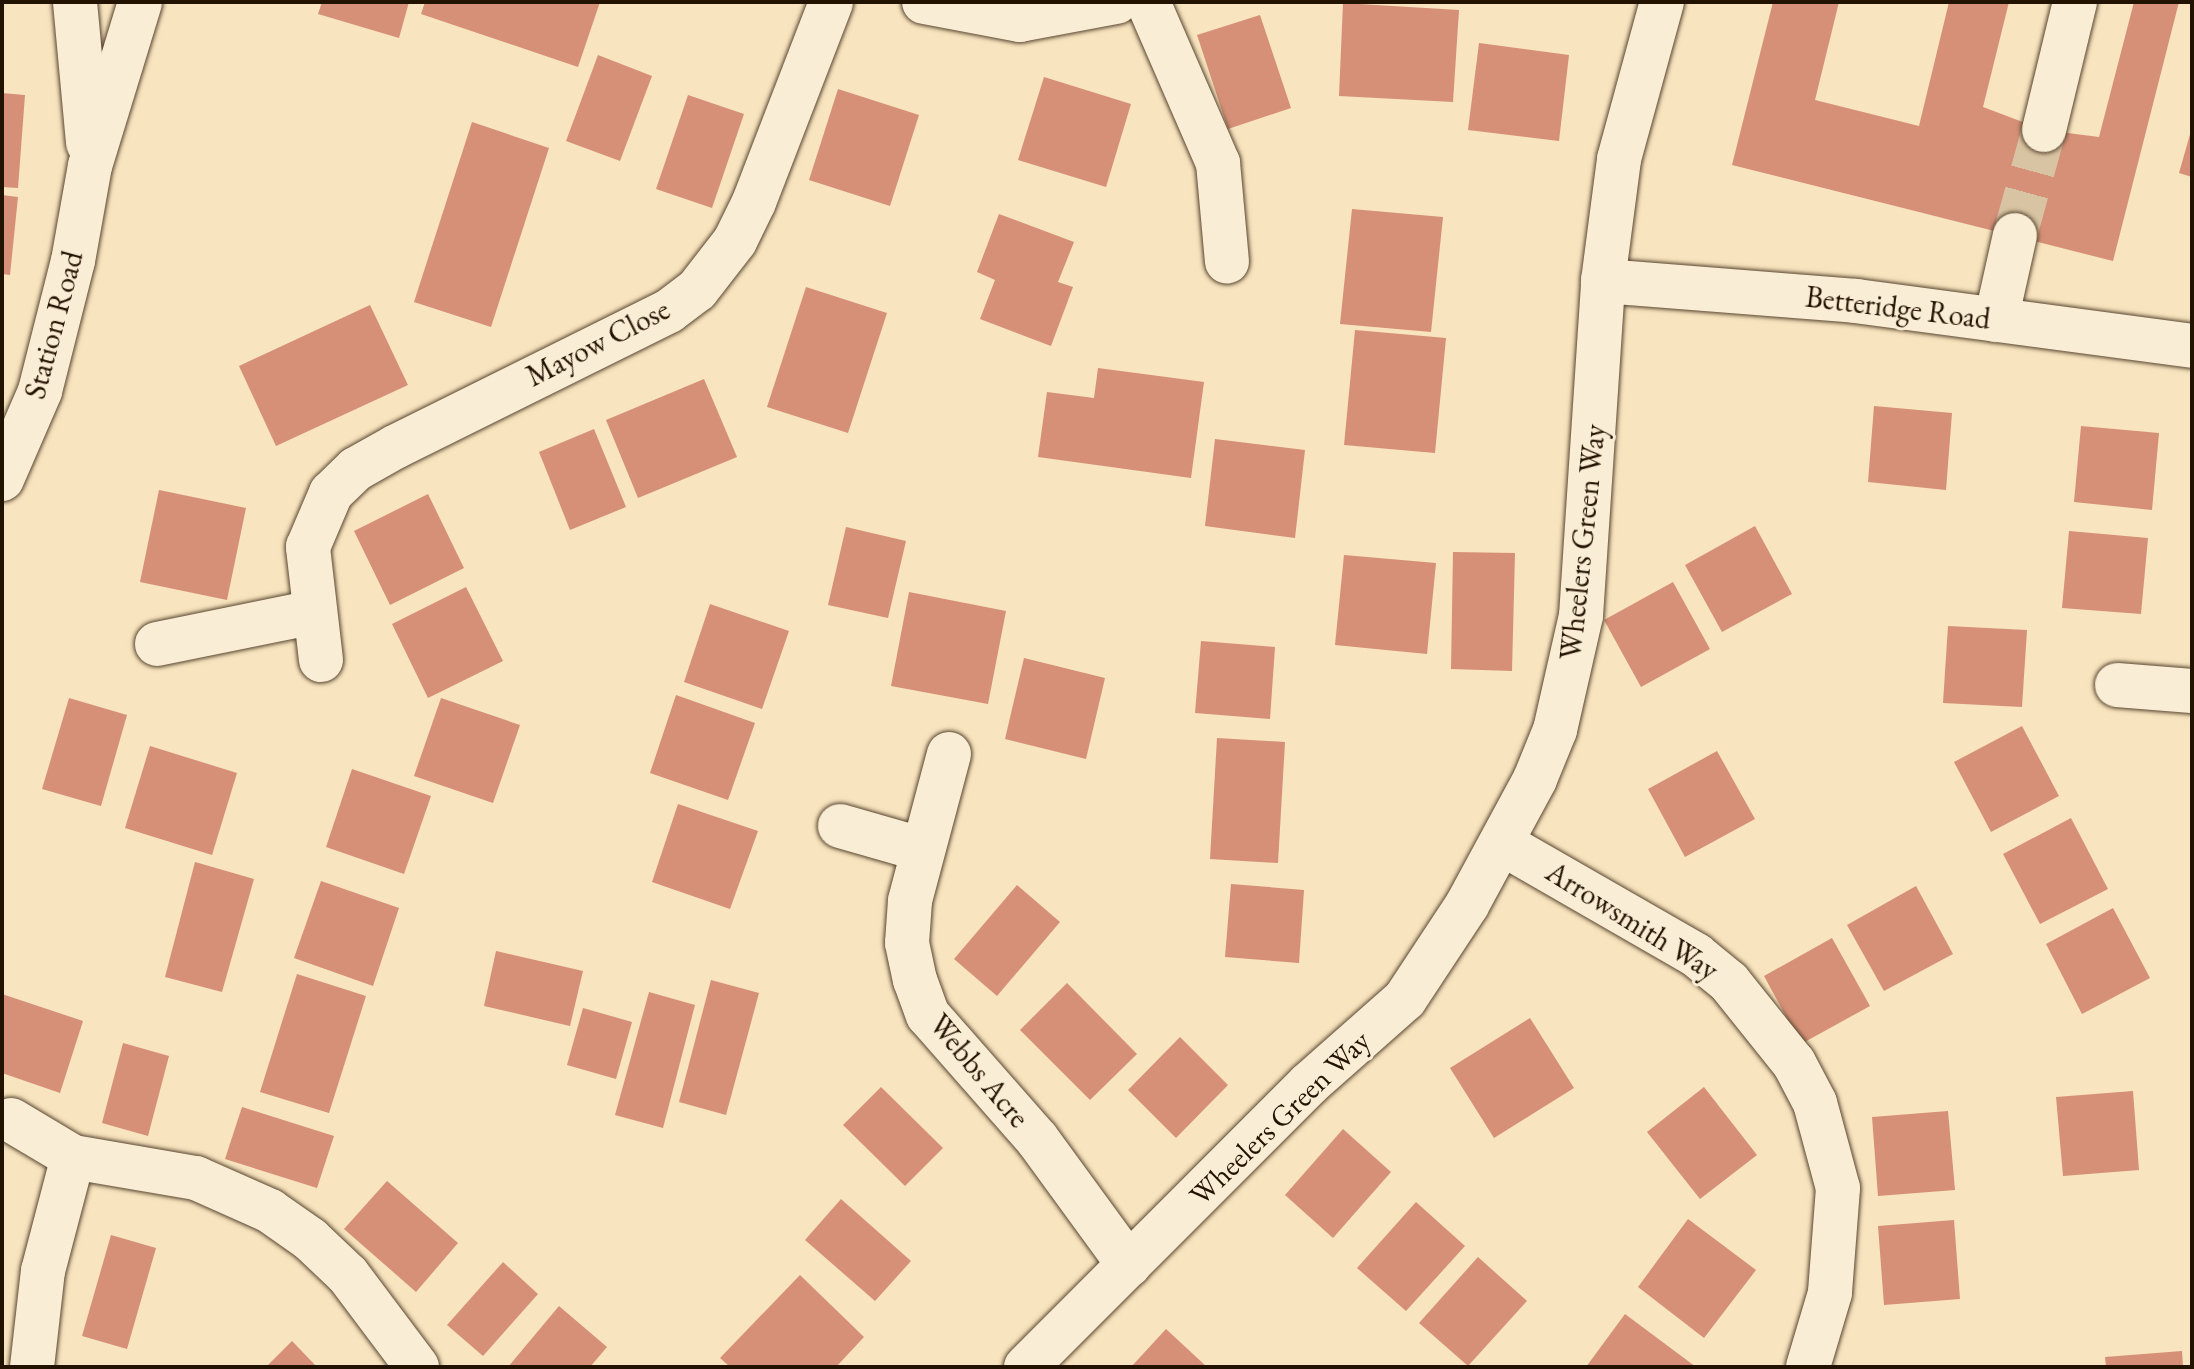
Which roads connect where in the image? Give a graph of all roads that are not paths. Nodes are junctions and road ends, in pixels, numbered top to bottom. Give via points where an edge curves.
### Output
1 (75, 2) edge
2 (140, 2) edge
3 (831, 2) edge
4 (924, 2) edge
5 (1116, 2) edge
6 (1148, 2) edge
7 (1662, 2) edge
8 (2075, 2) edge
9 (2044, 130) tunnel mouth
10 (90, 166) junction
11 (2015, 235) tunnel mouth
12 (1227, 262) dead end
13 (1603, 281) junction
14 (1996, 320) junction
15 (2192, 346) edge
16 (2, 479) edge
17 (314, 612) junction
18 (157, 644) dead end
19 (321, 660) dead end
20 (2117, 685) dead end
21 (2192, 691) edge
22 (949, 754) dead end
23 (840, 826) dead end
24 (1503, 844) junction
25 (920, 849) junction
26 (11, 1120) dead end
27 (73, 1157) junction
28 (1129, 1265) junction
29 (32, 1367) edge
30 (417, 1367) edge
31 (1026, 1367) edge
32 (1808, 1367) edge

1 - 10 street, Station Road
2 - 10 street, Station Road
3 - 17 street, Mayow Close via 754,202 716,268 669,311 463,410 356,469 331,493 308,547
4 - 5 street via 1020,20
6 - 12 street via 1218,163
7 - 13 street, Wheelers Green Way via 1619,159
8 - 9 street
10 - 16 street, Station Road via 53,348
11 - 14 street
13 - 14 street, Betteridge Road via 1856,301
13 - 24 street, Wheelers Green Way via 1581,616 1555,730
14 - 15 street, Betteridge Road
17 - 18 street
17 - 19 street, Mayow Close
20 - 21 street
22 - 25 street, Webbs Acre
23 - 25 street
24 - 28 street, Wheelers Green Way via 1405,999 1309,1084
24 - 32 street, Arrowsmith Way via 1696,955 1729,982 1794,1063 1815,1103 1838,1188 1830,1293
25 - 28 street, Webbs Acre via 907,943 928,1015 1037,1139
26 - 27 street
27 - 29 street via 43,1271
27 - 30 street via 196,1178 270,1211 348,1275
28 - 31 street, Wheelers Green Way

